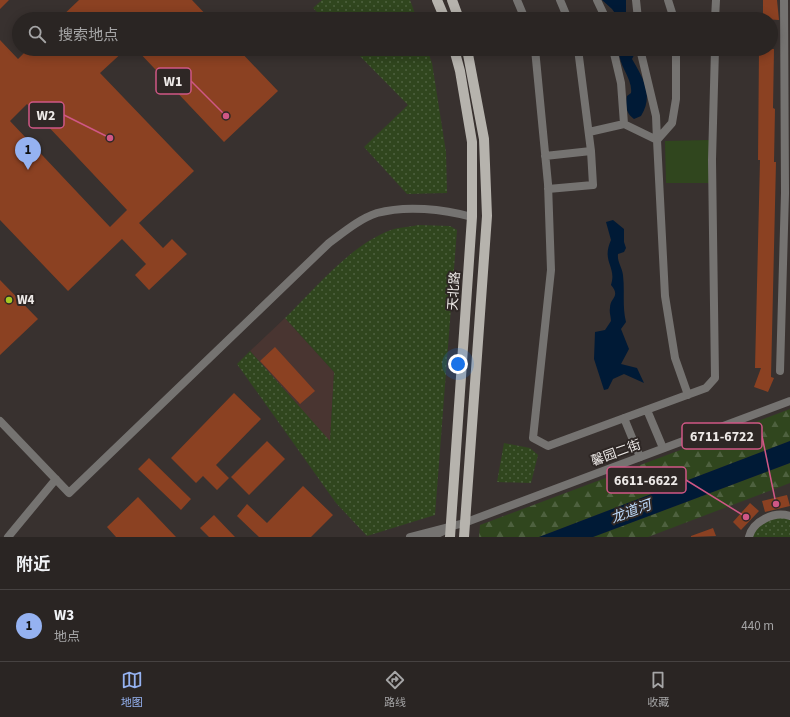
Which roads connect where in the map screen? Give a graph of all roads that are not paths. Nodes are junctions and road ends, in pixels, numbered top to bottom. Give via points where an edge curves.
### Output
1 (437, 0) edge
2 (452, 0) edge
3 (517, 0) edge
4 (560, 0) edge
5 (597, 0) edge
6 (636, 0) edge
7 (668, 0) edge
8 (716, 0) edge
9 (784, 0) edge
10 (442, 12) edge
11 (456, 12) edge
12 (522, 12) edge
13 (565, 12) edge
14 (603, 12) edge
15 (637, 12) edge
16 (672, 12) edge
17 (716, 12) edge
18 (456, 56) edge
19 (467, 56) edge
20 (536, 56) edge
21 (579, 56) edge
22 (615, 56) edge
23 (642, 56) edge
24 (676, 56) edge
25 (715, 56) edge
26 (624, 124) junction
27 (589, 132) junction
28 (658, 140) junction
29 (591, 152) junction
30 (545, 156) junction
31 (548, 189) junction
32 (787, 193) edge
33 (472, 216) junction
34 (780, 371) dead end
35 (688, 395) junction
36 (790, 401) edge
37 (647, 410) junction
38 (624, 418) junction
39 (0, 420) edge
40 (663, 448) junction
41 (640, 457) junction
42 (56, 479) junction
43 (790, 516) edge
44 (464, 522) junction
45 (450, 532) edge
46 (8, 537) edge
47 (410, 537) edge
48 (432, 537) edge
49 (464, 537) edge
50 (749, 537) edge

1 - 10 main road
2 - 11 main road
3 - 12 street
4 - 13 street
5 - 14 street
6 - 15 street
7 - 16 street
8 - 17 street
9 - 32 street
18 - 33 main road, 天北路 via 472,142
19 - 44 main road, 天北路 via 484,139 487,216
20 - 30 street
21 - 27 street
22 - 26 street via 621,83
23 - 28 street via 656,116
24 - 28 street via 676,99 672,123
25 - 35 street via 712,160 715,378 706,388
26 - 27 street
26 - 28 street
27 - 29 street
28 - 35 street via 665,296 675,358
29 - 30 street
29 - 31 street via 593,185
30 - 31 street
31 - 38 street via 551,270 533,438 548,446
32 - 34 street
33 - 42 street via 397,209 375,214 351,226 330,243 69,493
33 - 45 main road, 天北路
35 - 37 street
36 - 40 street, 馨园二街
37 - 38 street
37 - 40 street
38 - 41 street
39 - 42 street
40 - 41 street, 馨园二街
41 - 44 street, 馨园二街
42 - 46 street
43 - 50 street via 784,514 762,520 750,531
44 - 45 street, 馨园二街
44 - 49 main road, 天北路
45 - 47 street via 438,528
45 - 48 street

